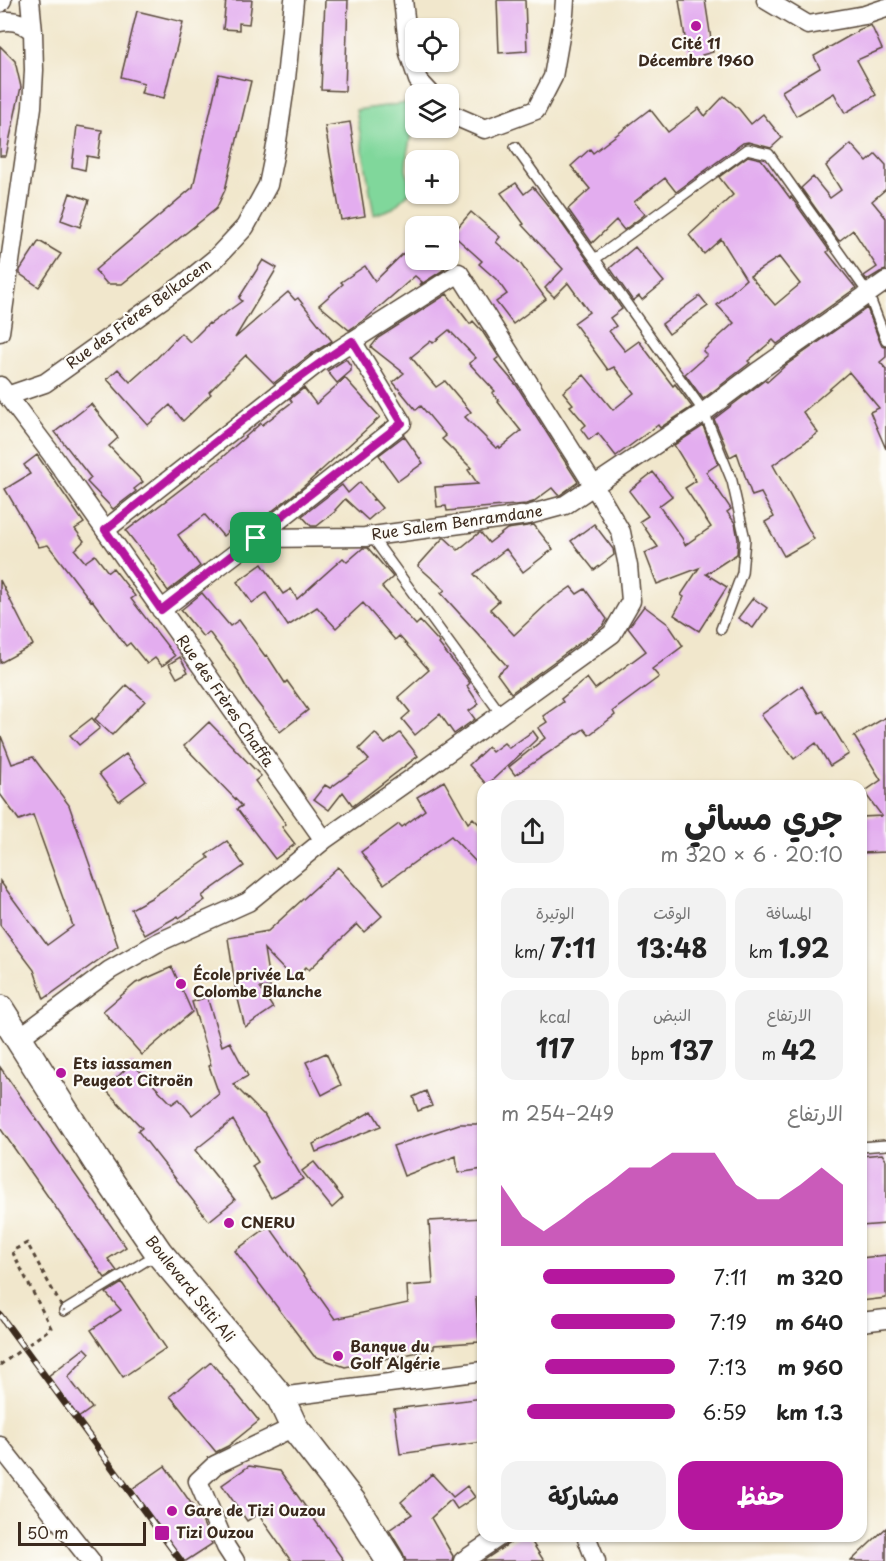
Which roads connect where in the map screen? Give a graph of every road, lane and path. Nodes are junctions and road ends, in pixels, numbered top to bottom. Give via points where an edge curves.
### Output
1 (30, 0) edge
2 (294, 0) edge
3 (403, 0) edge
4 (565, 0) edge
5 (766, 0) edge
6 (886, 8) edge
7 (0, 22) edge
8 (33, 32) junction
9 (422, 84) edge
10 (459, 117) edge
11 (515, 147) dead end
12 (595, 259) junction
13 (886, 281) edge
14 (868, 293) junction
15 (0, 332) edge
16 (886, 340) edge
17 (352, 341) junction
18 (4, 391) edge
19 (704, 412) junction
20 (594, 486) junction
21 (105, 530) junction
22 (371, 536) junction
23 (256, 538) junction
24 (161, 610) junction
25 (721, 629) dead end
26 (501, 714) junction
27 (324, 840) junction
28 (0, 1009) edge
29 (19, 1038) junction
30 (886, 1145) edge
31 (867, 1147) edge
32 (159, 1253) junction
33 (64, 1311) joint
34 (886, 1319) edge
35 (867, 1321) edge
36 (0, 1365) edge
37 (477, 1372) edge
38 (280, 1397) junction
39 (294, 1427) junction
40 (0, 1446) edge
41 (491, 1542) edge
42 (588, 1542) edge
43 (91, 1561) edge
44 (235, 1561) edge
45 (390, 1561) edge
46 (464, 1561) edge
47 (596, 1561) edge

1 - 8 street
2 - 18 street, Rue des Frères Belkacem via 286,79 268,185 245,227 184,284 45,383
3 - 9 street via 409,53
4 - 10 street via 553,77 536,110 485,129
5 - 6 street via 808,25
7 - 8 street via 16,21
8 - 15 street via 32,107
11 - 12 lane
12 - 14 lane via 747,149 769,154
12 - 19 lane
13 - 14 street, Rue Salem Benramdane
14 - 16 lane
14 - 19 street, Rue Salem Benramdane
17 - 20 street via 459,273
17 - 21 street via 309,370
17 - 23 street via 402,423
18 - 21 street, Rue des Frères Chaffa
19 - 20 street, Rue Salem Benramdane
19 - 25 lane via 732,481 745,539 742,573
20 - 22 street, Rue Salem Benramdane via 565,505 528,515
20 - 26 street via 621,532 632,601 612,634
21 - 24 street, Rue des Frères Chaffa
22 - 23 street, Rue Salem Benramdane
22 - 26 lane
23 - 24 street
24 - 27 street, Rue des Frères Chaffa
26 - 27 street
27 - 29 street via 248,902 157,943 110,970
28 - 29 main road, Boulevard Stiti Ali
29 - 32 main road, Boulevard Stiti Ali
30 - 31 lane
32 - 33 lane
32 - 38 main road, Boulevard Stiti Ali
33 - 36 path, bridge via 27,1243 12,1251 51,1328
34 - 35 street
37 - 38 street
38 - 39 main road, Boulevard Stiti Ali
39 - 44 street via 215,1465 198,1481
39 - 45 main road, Boulevard Stiti Ali via 353,1503
40 - 43 street
41 - 46 street
42 - 47 street

